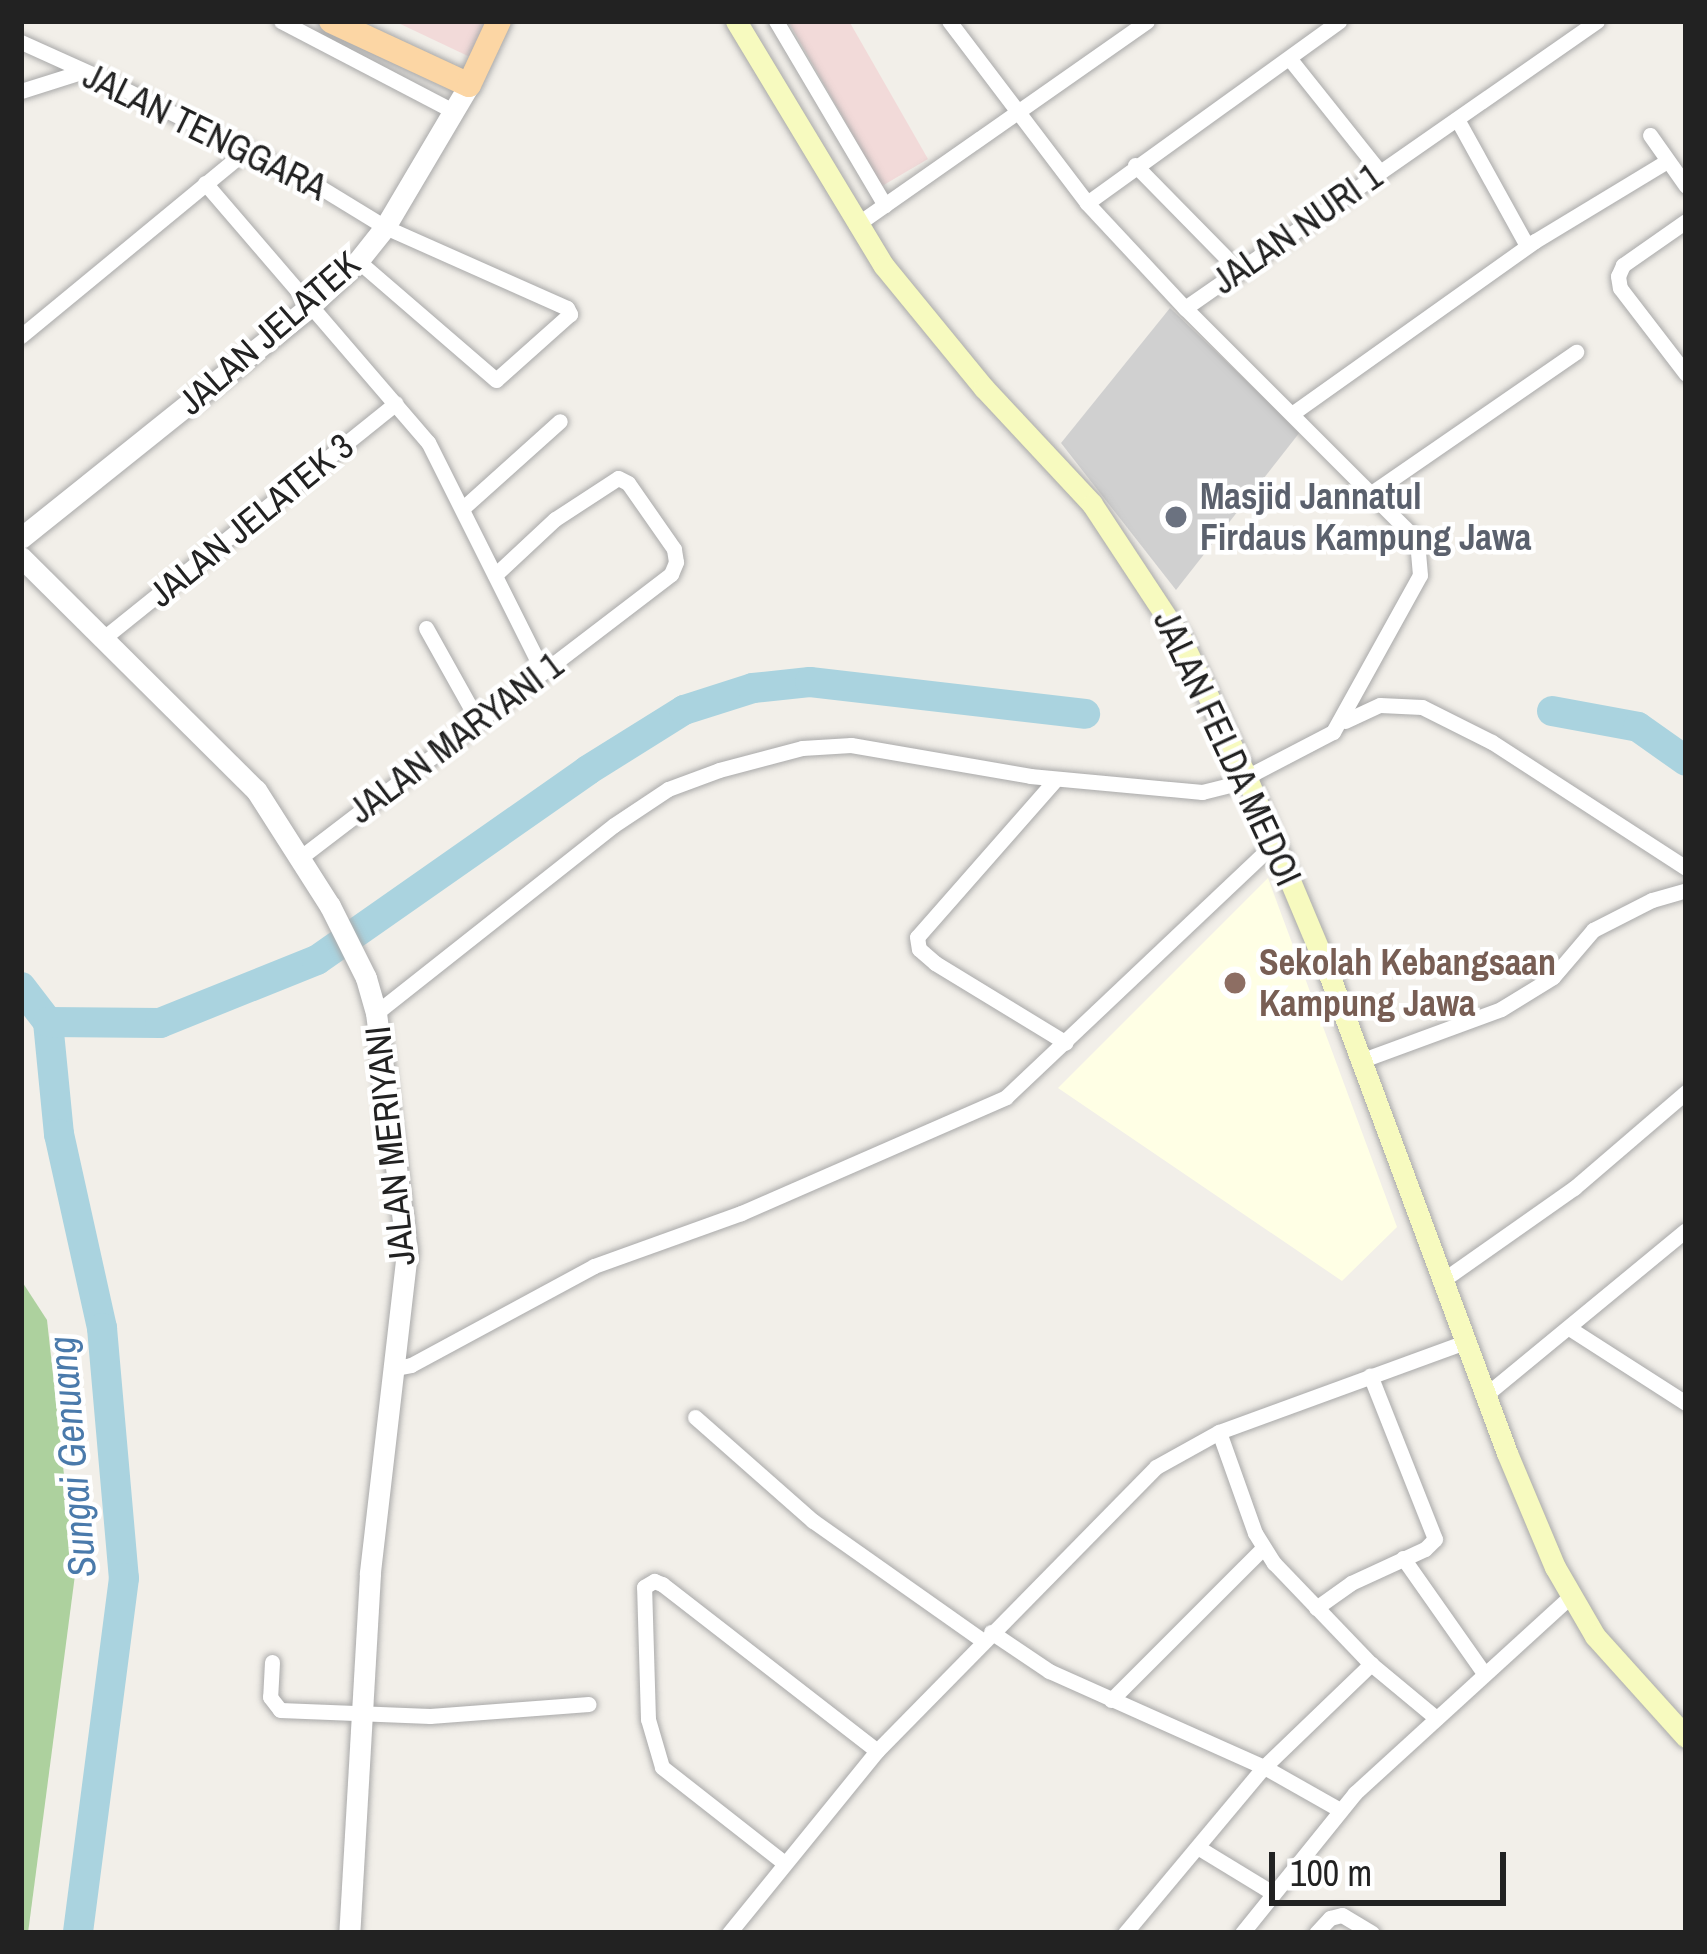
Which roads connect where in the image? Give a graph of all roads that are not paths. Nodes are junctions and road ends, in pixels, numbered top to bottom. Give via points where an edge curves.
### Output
1 (281, 21) edge
2 (331, 21) edge
3 (368, 21) edge
4 (499, 21) edge
5 (736, 21) edge
6 (776, 21) edge
7 (949, 21) edge
8 (1147, 21) edge
9 (1340, 21) edge
10 (1597, 21) edge
11 (21, 42) edge
12 (379, 56) junction
13 (1289, 58) junction
14 (83, 71) junction
15 (472, 79) junction
16 (21, 91) edge
17 (453, 111) junction
18 (1015, 113) junction
19 (1457, 118) junction
20 (1650, 135) dead end
21 (247, 150) junction
22 (1667, 161) junction
23 (1135, 165) junction
24 (1381, 172) junction
25 (205, 183) junction
26 (1686, 186) edge
27 (1087, 203) junction
28 (885, 205) junction
29 (1686, 221) edge
30 (856, 225) junction
31 (386, 227) junction
32 (1531, 243) junction
33 (358, 261) junction
34 (1240, 272) junction
35 (309, 308) junction
36 (1185, 308) junction
37 (21, 336) edge
38 (1576, 352) dead end
39 (1686, 374) edge
40 (396, 403) junction
41 (1293, 413) junction
42 (560, 421) dead end
43 (1373, 492) junction
44 (463, 508) junction
45 (21, 538) edge
46 (21, 557) edge
47 (495, 575) junction
48 (426, 628) dead end
49 (105, 637) junction
50 (543, 672) junction
51 (478, 721) junction
52 (1343, 723) junction
53 (1246, 776) junction
54 (1056, 779) junction
55 (1275, 843) junction
56 (301, 857) junction
57 (1686, 868) edge
58 (1686, 890) edge
59 (376, 1013) junction
60 (1066, 1043) junction
61 (1360, 1060) junction
62 (1686, 1092) edge
63 (1686, 1230) edge
64 (1443, 1280) junction
65 (1569, 1328) junction
66 (1467, 1341) junction
67 (396, 1368) junction
68 (1370, 1375) junction
69 (1488, 1393) junction
70 (1686, 1403) edge
71 (695, 1417) dead end
72 (1219, 1432) junction
73 (1263, 1548) junction
74 (1402, 1558) junction
75 (1570, 1597) junction
76 (1316, 1608) junction
77 (987, 1636) junction
78 (272, 1662) dead end
79 (1371, 1664) junction
80 (1483, 1672) junction
81 (1111, 1700) junction
82 (589, 1704) dead end
83 (362, 1716) junction
84 (1436, 1718) junction
85 (1686, 1737) edge
86 (877, 1751) junction
87 (1264, 1768) junction
88 (1340, 1810) junction
89 (1199, 1848) junction
90 (783, 1862) junction
91 (1271, 1892) junction
92 (349, 1933) edge
93 (729, 1933) edge
94 (1125, 1933) edge
95 (1242, 1933) edge
96 (1316, 1933) edge
97 (1372, 1933) edge

1 - 12 street
2 - 12 main road
3 - 15 main road
4 - 15 main road
5 - 30 main road, JALAN FELDA MEDOI
6 - 28 street
7 - 18 street, JALAN NURI 1
8 - 18 street
9 - 13 street
10 - 19 street, JALAN NURI 1
11 - 14 street, JALAN TENGGARA
12 - 15 main road
12 - 17 street
13 - 23 street
13 - 24 street
14 - 16 street
14 - 21 street, JALAN TENGGARA
15 - 17 street, JALAN JELATEK
17 - 31 street, JALAN JELATEK
18 - 27 street, JALAN NURI 1
18 - 28 street
19 - 24 street, JALAN NURI 1
19 - 32 street
20 - 22 street
21 - 25 street
21 - 31 street, JALAN TENGGARA
22 - 26 street
22 - 32 street
23 - 27 street
23 - 34 street
24 - 34 street, JALAN NURI 1
25 - 35 street
25 - 37 street
27 - 36 street, JALAN NURI 1
28 - 30 street
29 - 39 street via 1618,276
30 - 53 main road, JALAN FELDA MEDOI via 920,313 1118,538 1180,639
31 - 33 street, JALAN JELATEK
31 - 33 street, JALAN TENGGARA via 567,308 568,321 496,380
32 - 41 street
33 - 35 street, JALAN JELATEK
34 - 36 street, JALAN NURI 1
35 - 40 street
35 - 45 street, JALAN JELATEK
36 - 41 street
38 - 43 street
40 - 44 street
40 - 49 street, JALAN JELATEK 3
41 - 43 street
42 - 44 street
43 - 52 street via 1417,540 1420,575
44 - 47 street
46 - 49 street, JALAN MERIYANI
47 - 50 street
47 - 50 street, JALAN MARYANI 1 via 556,519 618,478 674,549 671,574
48 - 51 street
49 - 56 street, JALAN MERIYANI via 241,773
50 - 51 street, JALAN MARYANI 1
51 - 56 street, JALAN MARYANI 1
52 - 53 street via 1314,746
52 - 57 street via 1380,705 1422,707 1492,742
53 - 54 street via 1202,792
53 - 55 main road, JALAN FELDA MEDOI
54 - 59 street via 851,745 802,748 719,770 614,825
54 - 60 street via 917,937 935,963
55 - 60 street
55 - 61 main road, JALAN FELDA MEDOI
56 - 59 street, JALAN MERIYANI via 366,978
58 - 61 street via 1593,930 1553,977 1501,1009
59 - 67 street, JALAN MERIYANI via 407,1252
60 - 67 street via 995,1102 741,1213 594,1266
61 - 64 main road, JALAN FELDA MEDOI
62 - 64 street via 1574,1188
63 - 65 street
64 - 66 main road, JALAN FELDA MEDOI
65 - 69 street
65 - 70 street
66 - 68 street
66 - 69 main road, JALAN FELDA MEDOI
67 - 83 street, JALAN MERIYANI via 377,1500
68 - 72 street
68 - 74 street via 1434,1531 1431,1544
69 - 75 main road, JALAN FELDA MEDOI
71 - 77 street via 813,1521
72 - 73 street
72 - 77 street via 1156,1467
73 - 76 street
73 - 81 street
74 - 76 street
74 - 80 street
75 - 80 street
75 - 85 main road, JALAN FELDA MEDOI via 1634,1685
76 - 79 street
77 - 81 street
77 - 86 street
78 - 83 street via 276,1709
79 - 84 street
79 - 87 street
80 - 84 street
81 - 87 street
82 - 83 street
83 - 92 street, JALAN MERIYANI
84 - 88 street
86 - 90 street
86 - 90 street via 662,1584 644,1587 648,1719 662,1767
87 - 88 street
87 - 89 street
88 - 91 street
89 - 91 street
89 - 94 street
90 - 93 street
91 - 95 street
96 - 97 street via 1342,1915

